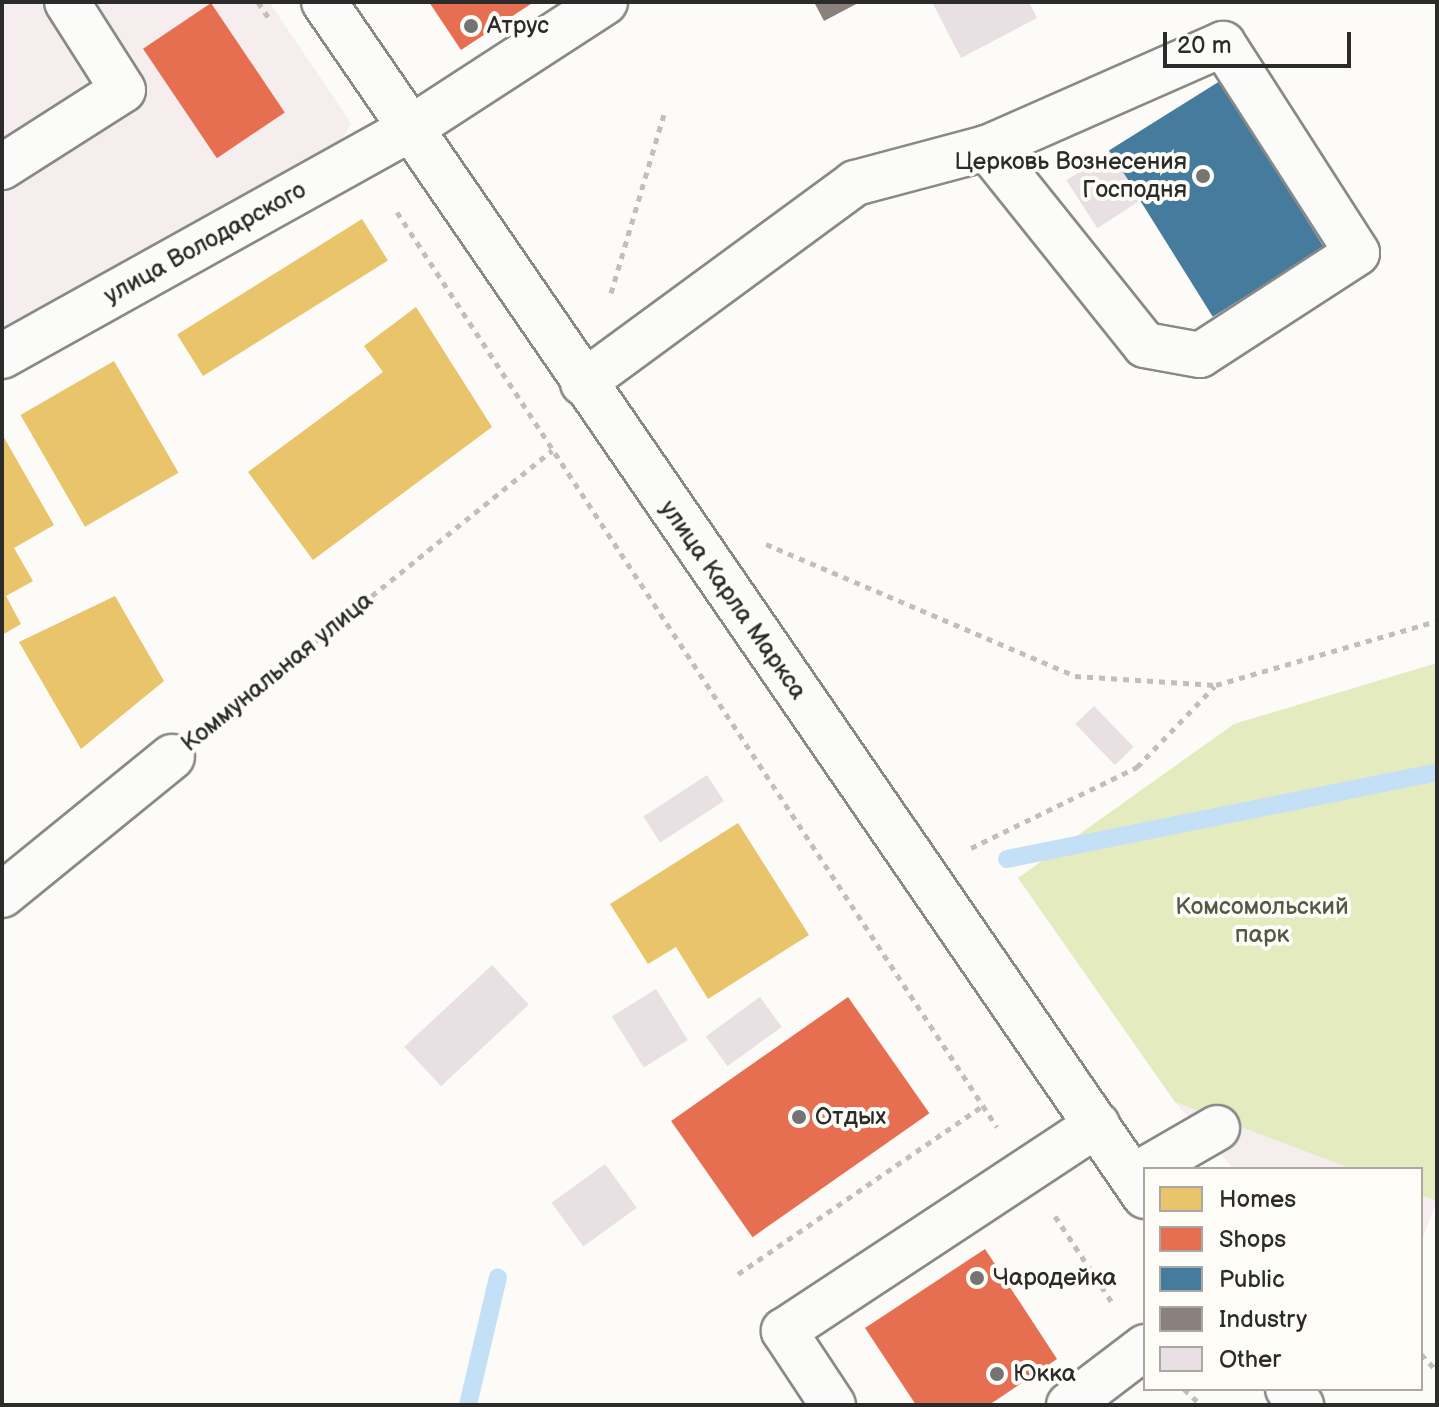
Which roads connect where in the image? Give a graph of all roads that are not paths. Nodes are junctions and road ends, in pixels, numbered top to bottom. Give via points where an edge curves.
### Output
1 (67, 2) edge
2 (324, 2) edge
3 (605, 2) edge
4 (408, 130) junction
5 (987, 148) junction
6 (2, 167) edge
7 (2, 356) edge
8 (583, 383) junction
9 (172, 757) road end
10 (2, 895) edge
11 (1097, 1125) junction
12 (1217, 1128) dead end
13 (1158, 1167) edge
14 (1142, 1178) edge
15 (1143, 1349) edge
16 (833, 1405) edge
17 (1069, 1405) edge

1 - 6 street via 123,90
2 - 4 street, улица Карла Маркса
3 - 4 street, улица Володарского
4 - 7 street, улица Володарского
4 - 8 street, улица Карла Маркса
5 - 5 street via 1223,44 1357,253 1200,355 1145,345
5 - 8 street via 855,183
8 - 11 street, улица Карла Маркса
9 - 10 street, Коммунальная улица
11 - 14 street, улица Карла Маркса
11 - 16 street via 784,1331
12 - 13 street
15 - 17 street

